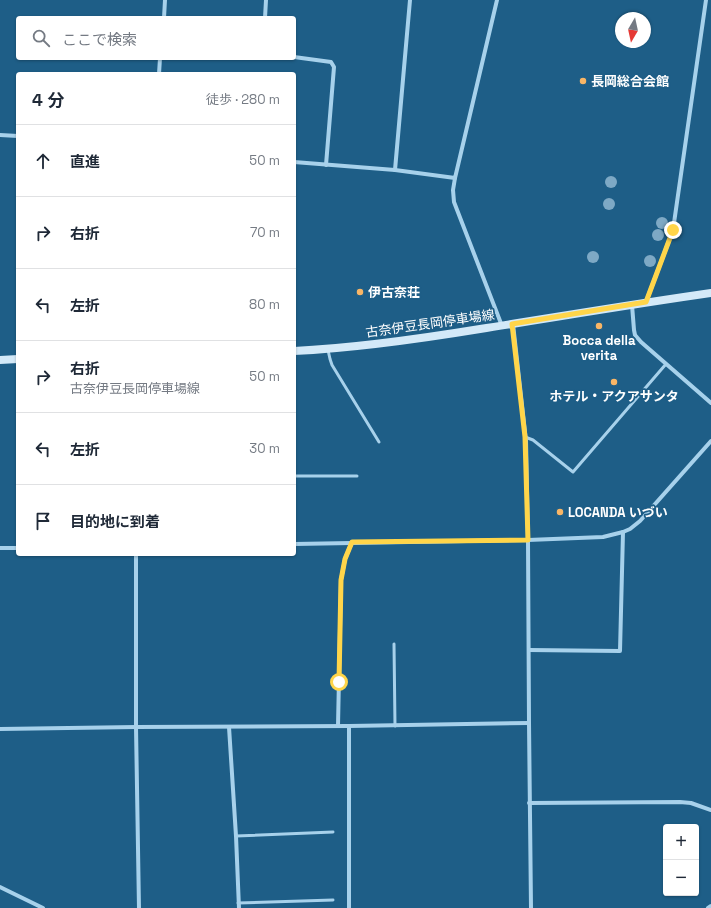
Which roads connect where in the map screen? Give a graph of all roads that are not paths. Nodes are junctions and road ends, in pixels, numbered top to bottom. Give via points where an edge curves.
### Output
1 (165, 0) edge
2 (266, 0) edge
3 (410, 0) edge
4 (497, 0) edge
5 (706, 0) edge
6 (164, 16) edge
7 (265, 16) edge
8 (296, 58) edge
9 (160, 60) edge
10 (159, 72) edge
11 (0, 135) edge
12 (16, 136) edge
13 (296, 162) edge
14 (326, 165) junction
15 (395, 170) junction
16 (455, 178) junction
17 (711, 293) edge
18 (646, 302) junction
19 (632, 304) junction
20 (512, 324) junction
21 (502, 326) junction
22 (328, 349) junction
23 (296, 351) edge
24 (16, 359) edge
25 (0, 360) edge
26 (666, 364) junction
27 (711, 403) edge
28 (525, 437) junction
29 (711, 441) edge
30 (379, 442) dead end
31 (296, 476) edge
32 (357, 476) dead end
33 (623, 532) junction
34 (528, 540) junction
35 (352, 542) junction
36 (296, 544) edge
37 (0, 548) edge
38 (16, 548) edge
39 (136, 556) edge
40 (394, 644) dead end
41 (528, 650) junction
42 (529, 723) junction
43 (136, 726) junction
44 (338, 726) junction
45 (349, 726) junction
46 (395, 726) junction
47 (229, 727) junction
48 (0, 728) edge
49 (529, 803) junction
50 (711, 810) edge
51 (333, 832) dead end
52 (236, 836) junction
53 (0, 887) edge
54 (333, 900) dead end
55 (238, 903) junction
56 (711, 906) edge
57 (43, 908) edge
58 (139, 908) edge
59 (238, 908) edge
60 (349, 908) edge
61 (530, 908) edge
62 (708, 908) edge

1 - 6 street
2 - 7 street
3 - 15 street
4 - 16 street
5 - 18 street via 673,230
8 - 14 street via 331,62 334,66
9 - 10 street
11 - 12 street
13 - 14 street
14 - 15 street
15 - 16 street
16 - 21 street via 454,202
17 - 18 main road, 古奈伊豆長岡停車場線
18 - 19 main road, 古奈伊豆長岡停車場線
19 - 20 main road, 古奈伊豆長岡停車場線
19 - 26 street via 635,335
20 - 21 main road, 古奈伊豆長岡停車場線
20 - 28 street
21 - 22 main road, 古奈伊豆長岡停車場線
22 - 23 main road, 古奈伊豆長岡停車場線
22 - 30 lane via 332,365
24 - 25 main road
26 - 27 street
26 - 28 lane via 573,472 533,440
28 - 34 street
29 - 33 street via 640,521
31 - 32 lane
33 - 34 street via 603,536
33 - 41 street via 620,651
34 - 35 street
34 - 41 street
35 - 36 street
35 - 44 street via 341,580
37 - 38 street
39 - 43 street
40 - 46 lane
41 - 42 street
42 - 46 street
42 - 49 street
43 - 47 street
43 - 48 street
43 - 58 street
44 - 45 street
44 - 47 street
45 - 46 street
45 - 60 street
47 - 52 street
49 - 50 street via 680,802
49 - 61 street
51 - 52 lane
52 - 55 street
53 - 57 street
54 - 55 lane
55 - 59 street
56 - 62 street

